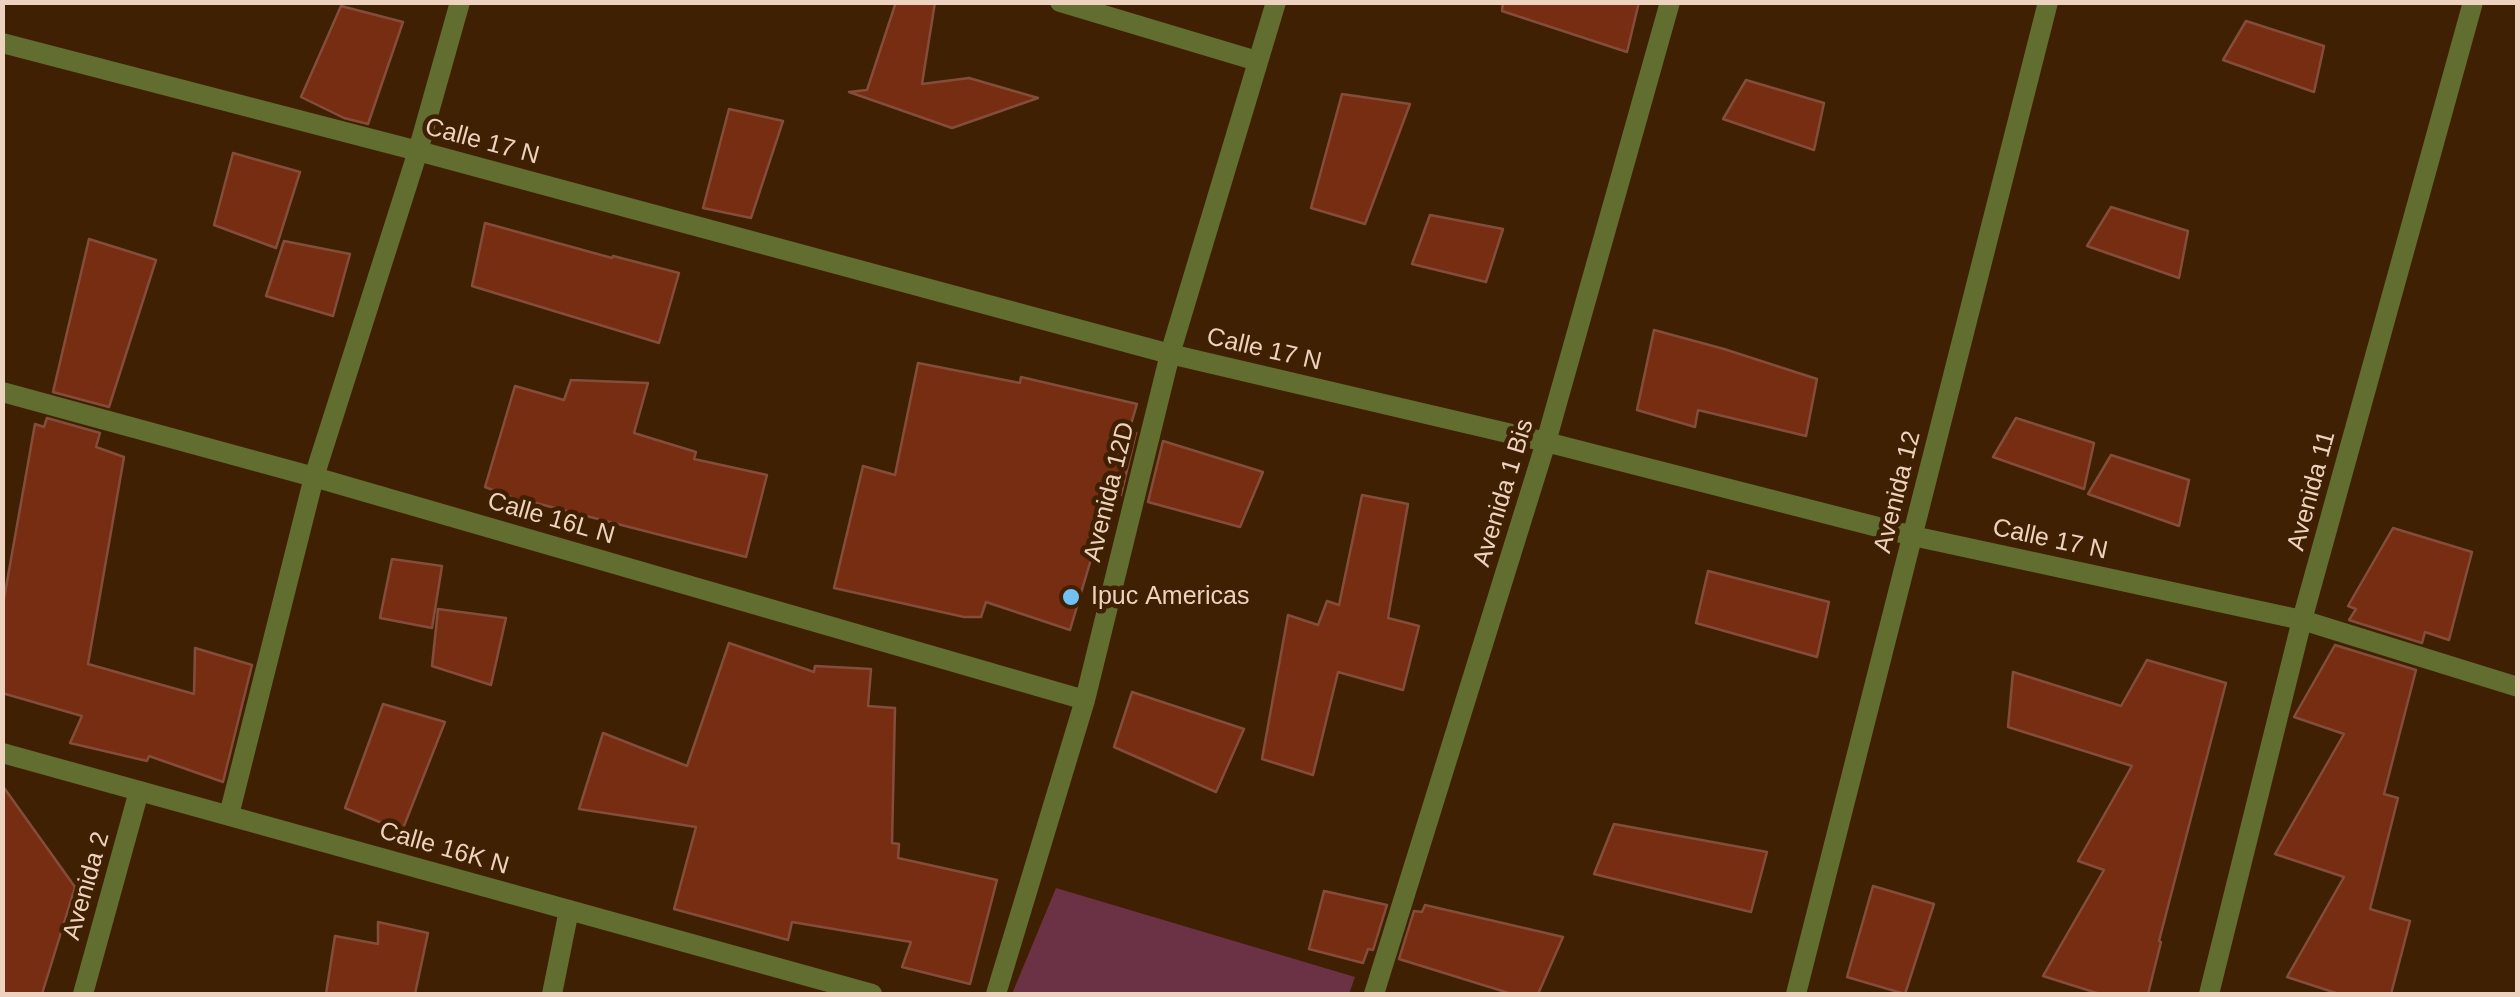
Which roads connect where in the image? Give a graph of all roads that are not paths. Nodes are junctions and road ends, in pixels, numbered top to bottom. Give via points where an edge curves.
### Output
1 (460, 2) edge
2 (1060, 2) edge
3 (1276, 2) edge
4 (1670, 2) edge
5 (2048, 2) edge
6 (2472, 2) edge
7 (2, 44) edge
8 (1257, 62) junction
9 (418, 150) junction
10 (1170, 354) junction
11 (2, 392) edge
12 (1546, 442) junction
13 (314, 476) junction
14 (1912, 536) junction
15 (2302, 620) junction
16 (2518, 687) edge
17 (1085, 700) junction
18 (2, 753) edge
19 (140, 791) junction
20 (229, 815) junction
21 (569, 910) junction
22 (82, 994) edge
23 (552, 994) edge
24 (872, 994) edge
25 (996, 994) edge
26 (1374, 994) edge
27 (1796, 994) edge
28 (2209, 994) edge

1 - 9 street
2 - 8 street
3 - 8 street, Avenida 12D
4 - 12 street, Avenida 1 Bis
5 - 14 street, Avenida 12
6 - 15 street, Avenida 11
7 - 9 street, Calle 17 N
8 - 10 street, Avenida 12D
9 - 10 street, Calle 17 N
9 - 13 street
10 - 12 street, Calle 17 N
10 - 17 street, Avenida 12D
11 - 13 street, Calle 16L N
12 - 14 street, Calle 17 N
12 - 26 street, Avenida 1 Bis
13 - 17 street, Calle 16L N
13 - 20 street
14 - 15 street, Calle 17 N
14 - 27 street, Avenida 12
15 - 16 street, Calle 17 N
15 - 28 street, Avenida 11
17 - 25 street, Avenida 12D
18 - 19 street, Calle 16K N
19 - 20 street, Calle 16K N
19 - 22 street, Avenida 2
20 - 21 street, Calle 16K N
21 - 23 street
21 - 24 street, Calle 16K N

